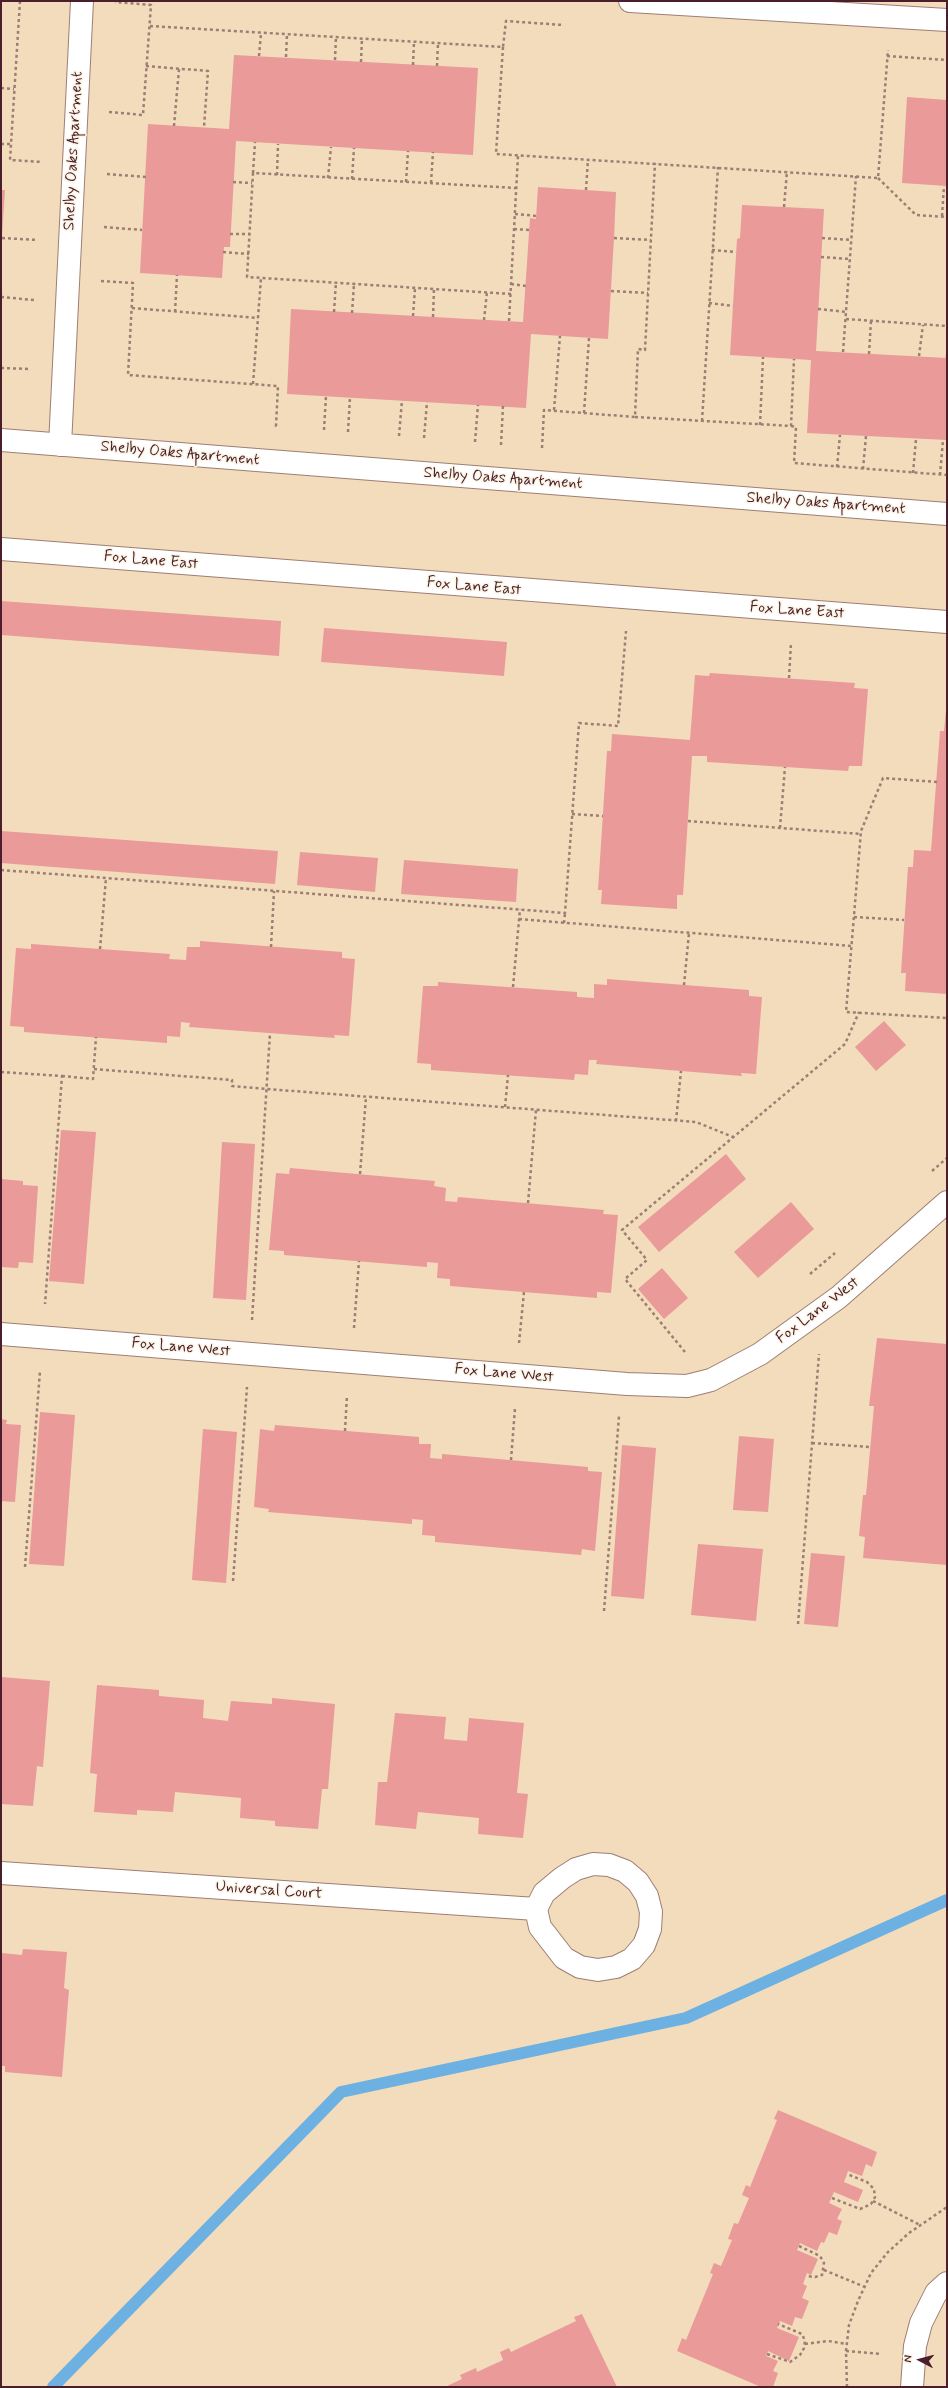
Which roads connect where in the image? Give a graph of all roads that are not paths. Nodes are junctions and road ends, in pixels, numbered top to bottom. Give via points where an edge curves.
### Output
1 (82, 1) edge
2 (630, 1) edge
3 (947, 20) edge
4 (1, 440) edge
5 (60, 444) junction
6 (947, 514) edge
7 (1, 549) edge
8 (947, 622) edge
9 (947, 1202) edge
10 (1, 1334) edge
11 (1, 1873) edge
12 (536, 1909) junction
13 (947, 2283) edge
14 (912, 2387) edge

1 - 5 street, Shelby Oaks Apartment
2 - 3 street
4 - 5 street, Shelby Oaks Apartment
5 - 6 street, Shelby Oaks Apartment
7 - 8 street, Fox Lane East
9 - 10 street, Fox Lane West via 839,1298 760,1354 724,1374 687,1386 627,1384
11 - 12 street, Universal Court
12 - 12 street via 544,1893 576,1869 593,1864 609,1865 625,1871 638,1882 647,1896 651,1912 650,1929 644,1945 632,1959 616,1967 598,1970 580,1967 564,1958 540,1927
13 - 14 street via 936,2293 921,2323 914,2354

